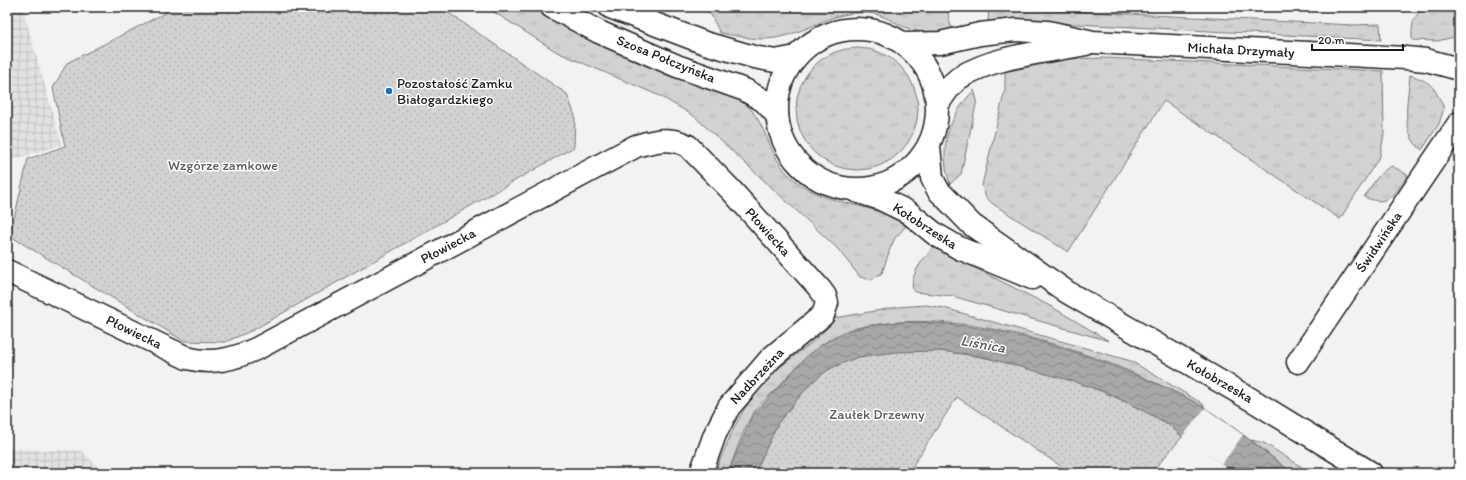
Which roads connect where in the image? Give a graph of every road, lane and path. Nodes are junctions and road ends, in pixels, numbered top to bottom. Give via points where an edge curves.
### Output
1 (552, 7) edge
2 (610, 7) edge
3 (1093, 42) junction
4 (906, 44) junction
5 (796, 56) junction
6 (1459, 69) edge
7 (938, 104) junction
8 (777, 115) junction
9 (1459, 123) edge
10 (929, 146) junction
11 (849, 189) junction
12 (7, 271) edge
13 (1066, 292) junction
14 (823, 315) joint
15 (1298, 362) dead end
16 (701, 473) edge
17 (1371, 473) edge

1 - 8 street, Szosa Połczyńska via 599,32 677,66 745,90 764,101
2 - 5 street, Szosa Połczyńska via 693,39 747,56 775,61
3 - 4 street, Michała Drzymały via 1048,32 1016,30 980,34 940,43
3 - 6 street, Michała Drzymały via 1391,57 1426,60
3 - 7 street, Michała Drzymały via 1019,57 973,71 948,88
4 - 5 street via 891,35 857,28 823,36 808,44
4 - 7 street via 919,56 928,70 935,86
5 - 8 street, Kołobrzeska via 780,84
7 - 10 street via 934,133
8 - 11 street, Kołobrzeska via 780,131 794,159 819,179 833,186
9 - 15 street, Świdwińska
10 - 11 street via 920,160 895,180 881,186
10 - 13 street, Kołobrzeska via 932,178 945,199 972,225
11 - 13 street, Kołobrzeska via 881,199 908,212 935,234 959,248
12 - 14 street, Płowiecka via 187,358 216,362 235,358 258,348 636,146 671,140 688,146 820,289 827,303
13 - 17 street, Kołobrzeska via 1257,403
14 - 16 street, Nadbrzeżna via 771,358 729,407

